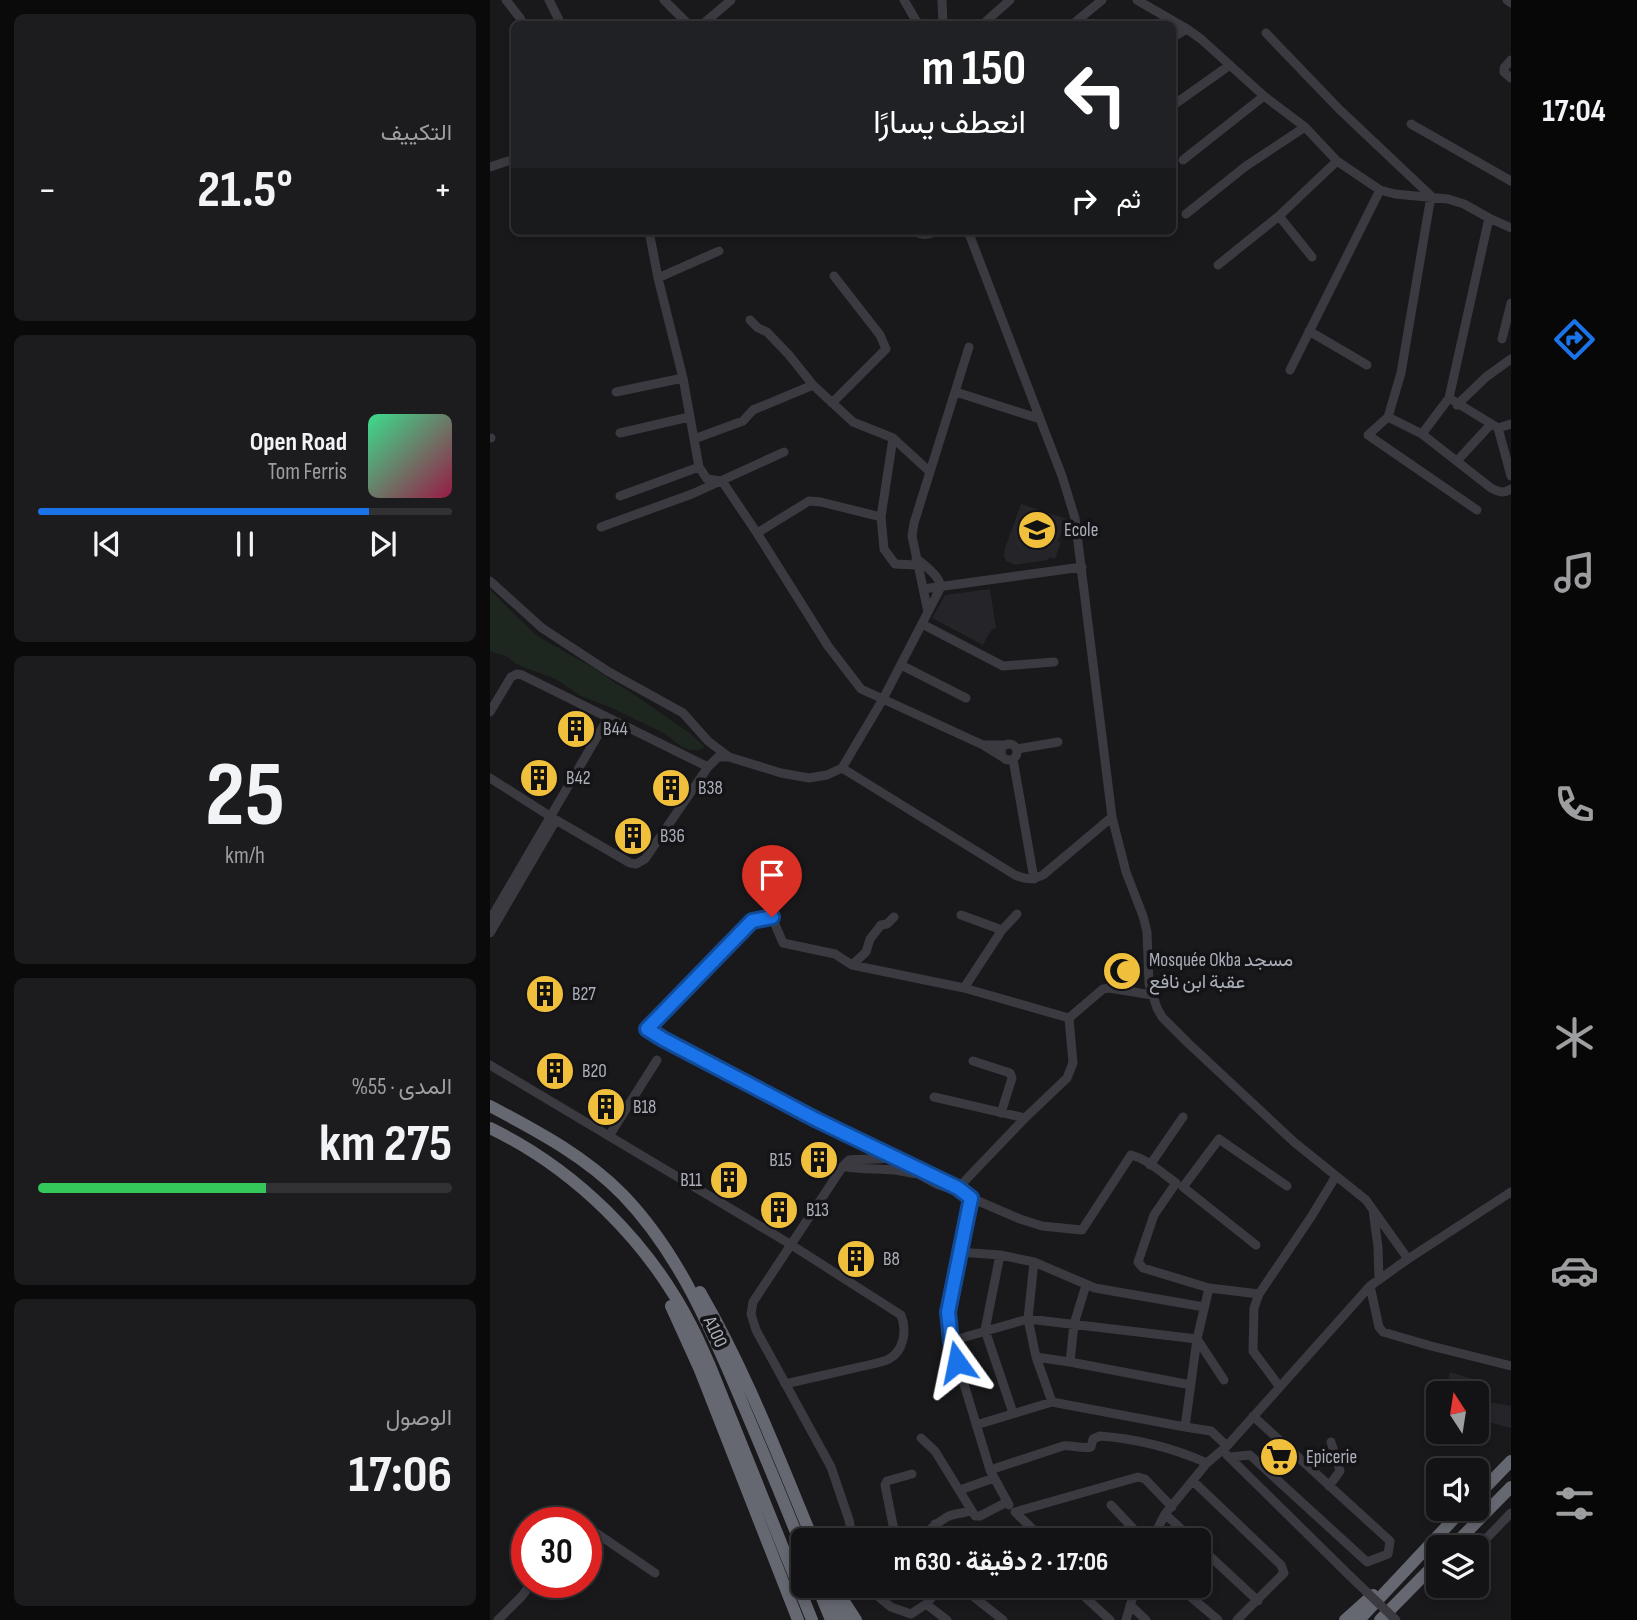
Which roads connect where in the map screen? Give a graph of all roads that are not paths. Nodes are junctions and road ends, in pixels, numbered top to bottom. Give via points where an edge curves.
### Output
1 (506, 0) edge
2 (549, 0) edge
3 (664, 0) edge
4 (731, 0) edge
5 (904, 0) edge
6 (942, 0) edge
7 (1010, 0) edge
8 (1102, 0) edge
9 (1137, 0) edge
10 (522, 21) edge
11 (560, 21) edge
12 (685, 21) edge
13 (706, 21) edge
14 (916, 21) edge
15 (943, 21) edge
16 (986, 21) edge
17 (1077, 21) edge
18 (1173, 21) edge
19 (1176, 23) edge
20 (1187, 29) junction
21 (1266, 33) dead end
22 (1176, 36) edge
23 (1511, 60) edge
24 (1230, 65) junction
25 (1511, 78) edge
26 (1265, 96) junction
27 (1176, 103) edge
28 (1411, 124) dead end
29 (1304, 127) junction
30 (1183, 160) dead end
31 (511, 161) edge
32 (1337, 161) junction
33 (490, 167) edge
34 (1511, 181) edge
35 (1380, 190) junction
36 (1431, 196) junction
37 (1186, 214) dead end
38 (1279, 216) junction
39 (1489, 218) junction
40 (1511, 228) edge
41 (650, 235) edge
42 (970, 235) edge
43 (719, 251) dead end
44 (1312, 257) dead end
45 (1218, 265) dead end
46 (834, 276) dead end
47 (658, 278) junction
48 (1511, 303) edge
49 (750, 320) dead end
50 (1309, 331) junction
51 (1502, 339) dead end
52 (970, 347) dead end
53 (1511, 359) edge
54 (1367, 365) dead end
55 (1290, 370) dead end
56 (683, 378) junction
57 (813, 385) junction
58 (616, 391) dead end
59 (956, 392) junction
60 (1453, 401) junction
61 (832, 403) junction
62 (689, 417) junction
63 (1388, 417) junction
64 (1040, 419) junction
65 (1511, 424) edge
66 (1494, 426) junction
67 (620, 433) dead end
68 (1422, 435) junction
69 (893, 438) junction
70 (694, 439) junction
71 (784, 452) dead end
72 (1457, 461) junction
73 (699, 467) junction
74 (930, 472) junction
75 (1511, 476) edge
76 (722, 481) junction
77 (1511, 489) edge
78 (620, 496) dead end
79 (1476, 510) dead end
80 (881, 517) junction
81 (601, 527) dead end
82 (757, 533) junction
83 (916, 561) junction
84 (1082, 567) junction
85 (490, 581) edge
86 (941, 587) junction
87 (923, 589) junction
88 (928, 612) junction
89 (922, 624) junction
90 (1054, 662) dead end
91 (901, 666) junction
92 (966, 698) dead end
93 (883, 699) junction
94 (490, 712) edge
95 (608, 718) junction
96 (1058, 742) dead end
97 (1005, 745) junction
98 (983, 746) junction
99 (1017, 749) junction
100 (729, 757) junction
101 (1009, 758) junction
102 (708, 767) junction
103 (842, 768) junction
104 (490, 778) edge
105 (1112, 817) junction
106 (553, 818) junction
107 (1034, 879) junction
108 (1017, 914) dead end
109 (961, 915) dead end
110 (894, 917) dead end
111 (491, 926) edge
112 (1002, 930) junction
113 (852, 965) junction
114 (964, 988) junction
115 (1152, 995) junction
116 (1069, 1018) junction
117 (657, 1060) dead end
118 (973, 1062) dead end
119 (490, 1065) edge
120 (934, 1097) dead end
121 (490, 1106) edge
122 (1001, 1113) junction
123 (1183, 1117) dead end
124 (1025, 1118) junction
125 (490, 1128) edge
126 (609, 1136) junction
127 (894, 1157) junction
128 (1150, 1165) junction
129 (842, 1166) junction
130 (923, 1174) junction
131 (1336, 1176) junction
132 (1179, 1185) junction
133 (1287, 1186) dead end
134 (958, 1188) junction
135 (1511, 1192) edge
136 (971, 1198) junction
137 (1372, 1208) junction
138 (644, 1218) junction
139 (790, 1244) junction
140 (1256, 1245) dead end
141 (959, 1252) junction
142 (645, 1253) junction
143 (1000, 1255) junction
144 (1408, 1259) junction
145 (1034, 1262) junction
146 (1379, 1279) junction
147 (1086, 1285) junction
148 (1370, 1286) junction
149 (1209, 1288) junction
150 (1259, 1294) junction
151 (1204, 1307) junction
152 (1028, 1319) junction
153 (1074, 1324) junction
154 (985, 1330) junction
155 (1197, 1339) junction
156 (951, 1341) junction
157 (1036, 1357) junction
158 (1070, 1362) junction
159 (1511, 1366) edge
160 (1224, 1380) dead end
161 (785, 1384) junction
162 (1191, 1385) junction
163 (1279, 1386) junction
164 (1052, 1402) junction
165 (1013, 1413) junction
166 (1253, 1416) junction
167 (976, 1425) junction
168 (1185, 1427) junction
169 (921, 1438) dead end
170 (1331, 1442) dead end
171 (1226, 1451) junction
172 (1511, 1461) edge
173 (1207, 1464) junction
174 (912, 1474) dead end
175 (992, 1474) junction
176 (1193, 1481) junction
177 (1489, 1484) edge
178 (1329, 1486) junction
179 (1511, 1487) edge
180 (960, 1490) junction
181 (1007, 1502) junction
182 (1111, 1505) dead end
183 (972, 1511) junction
184 (1169, 1511) junction
185 (1014, 1512) junction
186 (1511, 1513) edge
187 (1451, 1521) edge
188 (935, 1524) junction
189 (794, 1528) edge
190 (808, 1528) edge
191 (851, 1528) edge
192 (894, 1528) edge
193 (931, 1528) edge
194 (937, 1528) edge
195 (1032, 1528) edge
196 (1133, 1528) edge
197 (1159, 1528) edge
198 (1183, 1528) edge
199 (1438, 1535) edge
200 (1464, 1535) edge
201 (1489, 1536) edge
202 (602, 1537) edge
203 (1426, 1547) edge
204 (1426, 1547) edge
205 (1211, 1557) edge
206 (655, 1573) dead end
207 (1426, 1573) edge
208 (520, 1598) edge
209 (822, 1598) edge
210 (836, 1598) edge
211 (840, 1598) edge
212 (879, 1598) edge
213 (931, 1598) edge
214 (975, 1598) edge
215 (1086, 1598) edge
216 (1132, 1598) edge
217 (1192, 1598) edge
218 (1258, 1601) junction
219 (926, 1604) junction
220 (1129, 1605) junction
221 (1385, 1619) edge
222 (498, 1620) edge
223 (798, 1620) edge
224 (812, 1620) edge
225 (831, 1620) edge
226 (843, 1620) edge
227 (856, 1620) edge
228 (947, 1620) edge
229 (1003, 1620) edge
230 (1110, 1620) edge
231 (1126, 1620) edge
232 (1146, 1620) edge
233 (1218, 1620) edge
234 (1237, 1620) edge
235 (1345, 1620) edge
236 (1359, 1620) edge

1 - 10 street
2 - 11 street
3 - 12 street
4 - 13 street
5 - 14 street
6 - 15 street
7 - 16 street
8 - 17 street
9 - 18 street
19 - 20 street
20 - 22 street
20 - 24 street
21 - 36 street
23 - 25 street via 1504,72
24 - 26 street
24 - 27 street
26 - 29 street
26 - 30 street
28 - 34 street
29 - 32 street
29 - 37 street
31 - 33 street
32 - 35 street
32 - 38 street
35 - 36 street
35 - 50 street
36 - 39 street via 1464,204
36 - 63 street via 1401,373
38 - 44 street
38 - 45 street
39 - 40 street
39 - 60 street
41 - 47 street
42 - 64 street
43 - 47 street
46 - 61 street via 886,349
47 - 56 street
48 - 51 street
49 - 57 street via 767,332
50 - 54 street
50 - 55 street
52 - 59 street
53 - 60 street
56 - 58 street
56 - 62 street
57 - 61 street
57 - 70 street via 753,410 743,421
59 - 64 street
59 - 74 street
60 - 66 street
60 - 68 street
61 - 69 street via 853,422
62 - 67 street
62 - 70 street
63 - 68 street
63 - 79 street via 1368,435
64 - 84 street via 1075,518
65 - 66 street
66 - 72 street
66 - 75 street
68 - 72 street
69 - 74 street
69 - 80 street
70 - 73 street
71 - 76 street
72 - 77 street via 1492,488 1500,492
73 - 76 street via 708,479
73 - 78 street
74 - 83 street via 914,523
76 - 81 street
76 - 82 street
80 - 82 street via 809,501
80 - 83 street via 889,557 895,564
82 - 93 street via 828,646 861,689
83 - 86 street via 939,578
83 - 87 street
84 - 86 street
84 - 105 street
85 - 100 street via 542,628 683,713
86 - 87 street
86 - 88 street
87 - 88 street
88 - 89 street
89 - 90 street via 1003,666
89 - 91 street
91 - 92 street
91 - 93 street
93 - 98 street
93 - 103 street
94 - 95 street via 517,674
95 - 102 street
95 - 106 street
96 - 99 street
97 - 98 street
97 - 99 street
97 - 101 street via 1001,751
98 - 101 street
99 - 101 street via 1017,755
100 - 102 street via 718,757
100 - 103 street via 809,778
101 - 107 street
102 - 106 street via 645,859 636,863
103 - 107 street via 1015,875
104 - 106 street
105 - 107 street
105 - 115 street via 1147,932
106 - 111 street
108 - 112 street
109 - 112 street
110 - 113 street via 881,925
112 - 114 street
113 - 114 street
113 - 127 street via 835,954 783,943 772,917 752,921 647,1029
114 - 116 street
115 - 116 street via 1103,989
115 - 131 street via 1161,1017
116 - 124 street via 1073,1063 1067,1078
117 - 126 street
118 - 122 street via 1012,1076
119 - 126 street
120 - 122 street
121 - 138 highway, A100 / A100 via 563,1146
122 - 124 street
123 - 128 street
124 - 134 street
125 - 142 highway, A100 / A100 via 549,1161 593,1196
126 - 139 street
127 - 129 street via 849,1160
127 - 130 street
128 - 132 street
128 - 136 street via 1131,1155 1082,1230 1042,1226
129 - 130 street
129 - 139 street
130 - 134 street
131 - 137 street
131 - 150 street
132 - 133 street via 1219,1139
132 - 140 street
132 - 149 street via 1154,1215 1138,1262 1143,1268
134 - 136 street
135 - 144 street
136 - 141 street
137 - 144 street
137 - 146 street
138 - 189 highway, A100 / A100 via 709,1326
138 - 190 highway via 684,1268 718,1323
139 - 161 street via 751,1314
139 - 161 street via 898,1312 905,1331 891,1358
141 - 143 street
141 - 156 street via 948,1312
142 - 223 highway via 695,1359
142 - 224 highway, A100 / A100 via 692,1326
143 - 145 street
143 - 154 street
144 - 146 street
145 - 147 street
145 - 152 street
146 - 148 street
147 - 151 street
147 - 153 street
148 - 159 street via 1383,1332
148 - 163 street
149 - 150 street
149 - 151 street
150 - 163 street via 1254,1308 1253,1351
151 - 155 street
152 - 153 street
152 - 154 street
152 - 157 street
153 - 155 street
153 - 158 street
154 - 156 street
154 - 165 street
155 - 160 street
155 - 162 street
156 - 167 street
157 - 158 street
157 - 164 street
158 - 162 street
161 - 191 street via 831,1467
162 - 168 street
163 - 166 street
164 - 165 street
164 - 168 street
165 - 167 street
166 - 171 street
166 - 178 street
167 - 175 street
168 - 171 street via 1211,1431
169 - 180 street
170 - 178 street via 1340,1471
171 - 173 street
171 - 178 street via 1250,1455 1367,1562 1388,1554 1390,1541
171 - 221 street, bridge via 1350,1576
172 - 177 highway
173 - 175 street via 1152,1443 1100,1436 1093,1439 1091,1447 1063,1446
173 - 176 street
174 - 192 street via 887,1481
175 - 180 street
175 - 181 street
176 - 184 street
176 - 218 street via 1284,1570
179 - 200 highway
180 - 183 street
181 - 183 street via 980,1516
181 - 185 street
182 - 196 street
183 - 188 street via 950,1515
184 - 185 street via 1145,1479 1138,1477
184 - 197 street
184 - 198 street
185 - 195 street
186 - 201 street
187 - 199 highway
188 - 193 street
188 - 194 street
202 - 206 street
203 - 235 highway
204 - 236 highway
205 - 218 street
207 - 221 highway
208 - 222 street
209 - 225 highway
210 - 226 highway
211 - 227 highway
212 - 219 street via 891,1608 911,1614
213 - 219 street
214 - 229 street
215 - 230 street
216 - 220 street
217 - 233 street
218 - 234 street
219 - 228 street
220 - 231 street
220 - 232 street

